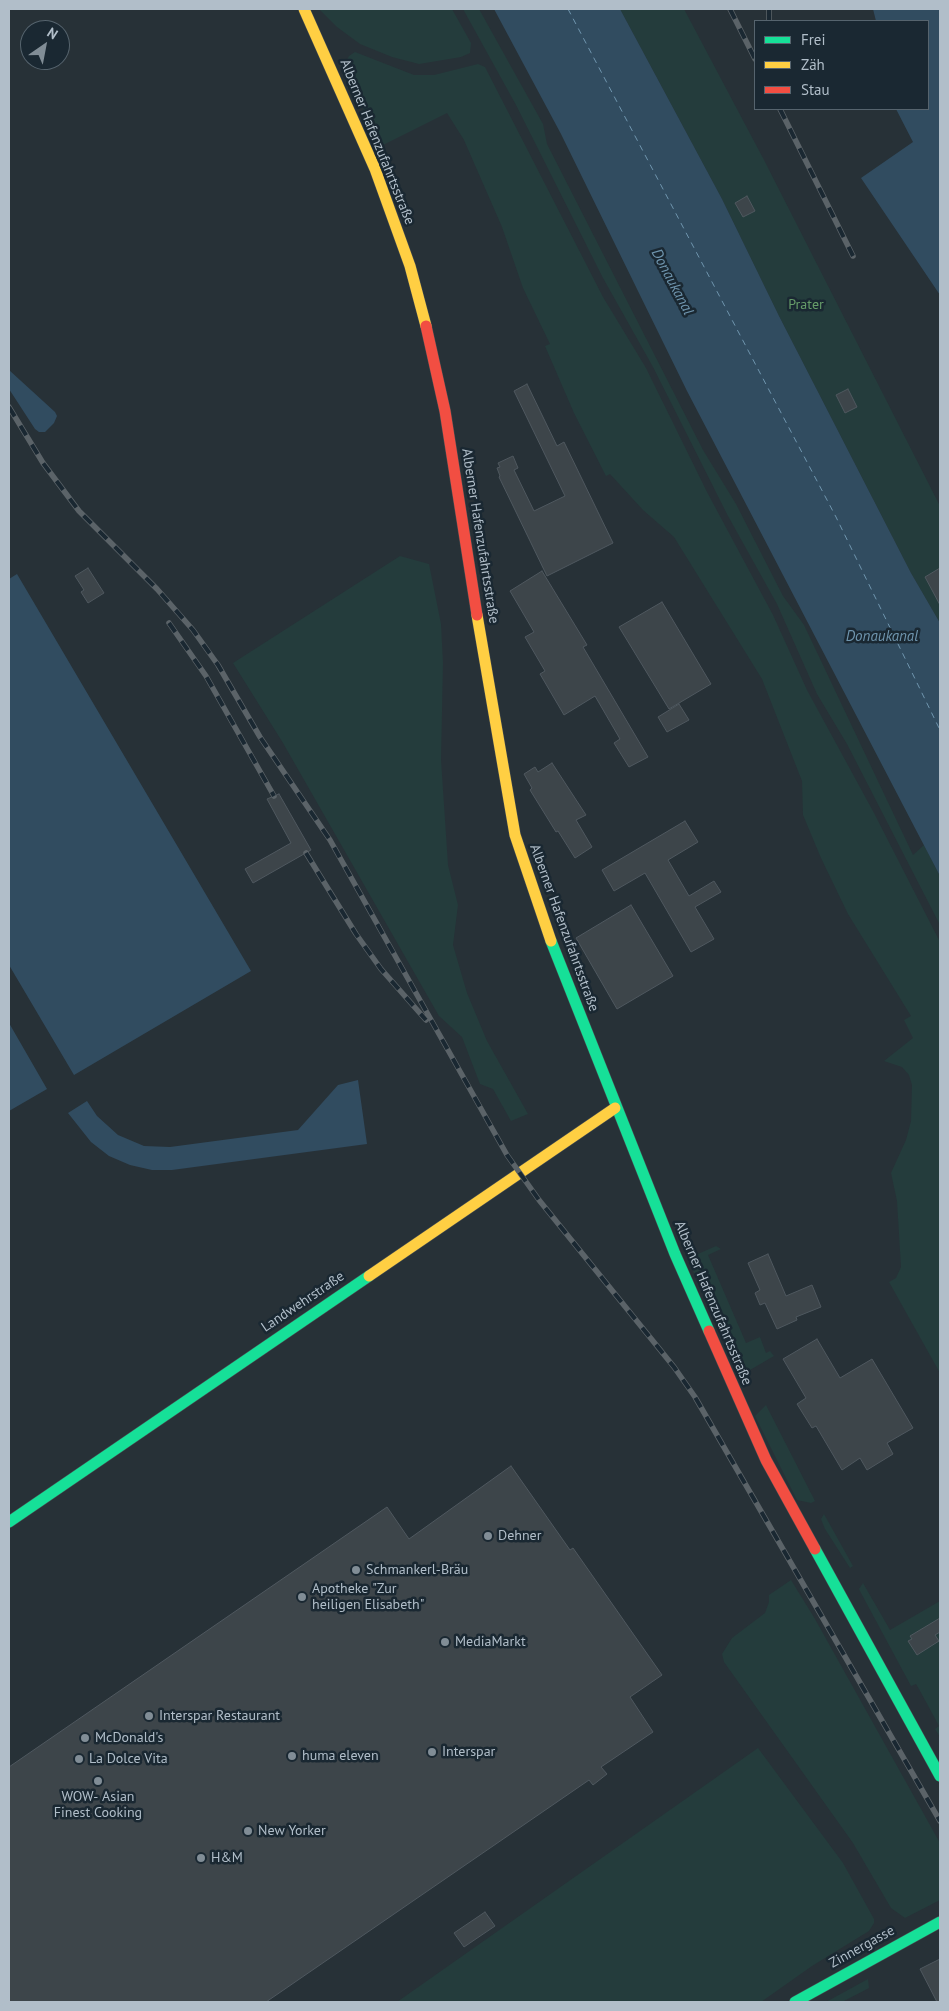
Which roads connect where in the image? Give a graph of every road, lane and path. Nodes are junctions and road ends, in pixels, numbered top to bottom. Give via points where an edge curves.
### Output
1 (304, 9) edge
2 (615, 1108) junction
3 (9, 1522) edge
4 (940, 1776) edge
5 (940, 1922) edge
6 (798, 2002) edge

1 - 2 street, Alberner Hafenzufahrtsstraße via 375,169 421,304 445,411 494,722 516,834 542,918
2 - 3 street, Landwehrstraße
2 - 4 street, Alberner Hafenzufahrtsstraße via 694,1299 766,1460
5 - 6 street, Zinnergasse

